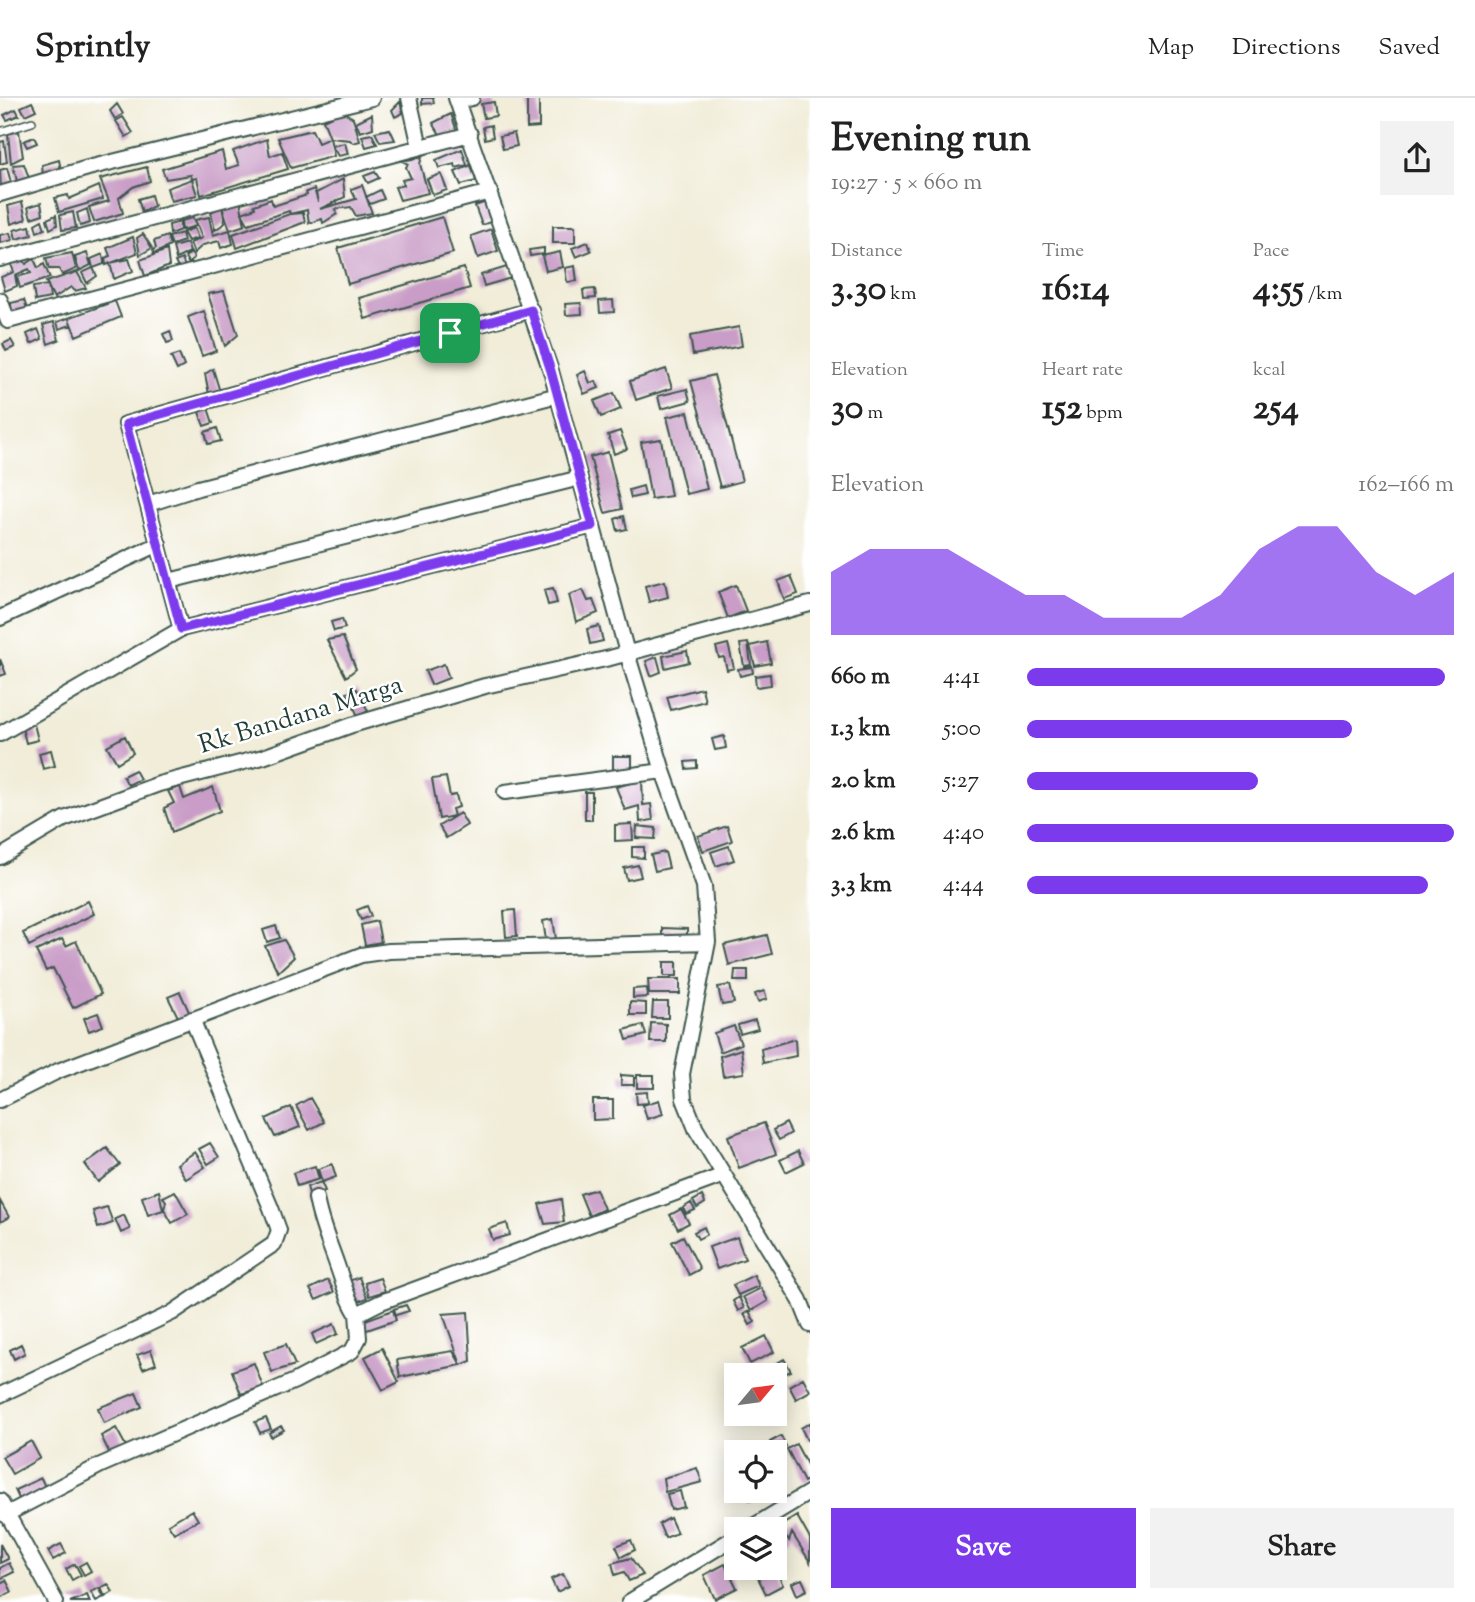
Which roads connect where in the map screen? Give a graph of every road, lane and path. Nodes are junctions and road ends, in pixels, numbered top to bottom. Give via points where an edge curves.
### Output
1 (372, 98) edge
2 (409, 98) edge
3 (472, 98) edge
4 (456, 99) edge
5 (32, 122) dead end
6 (0, 132) edge
7 (470, 134) junction
8 (420, 147) junction
9 (490, 191) junction
10 (0, 194) edge
11 (0, 259) edge
12 (0, 300) edge
13 (531, 310) junction
14 (558, 396) junction
15 (580, 478) junction
16 (148, 503) junction
17 (593, 526) junction
18 (159, 544) junction
19 (169, 581) junction
20 (810, 604) edge
21 (0, 618) edge
22 (181, 629) junction
23 (627, 653) junction
24 (0, 734) edge
25 (663, 771) junction
26 (505, 792) dead end
27 (0, 857) edge
28 (708, 942) junction
29 (192, 1019) junction
30 (0, 1100) edge
31 (724, 1175) junction
32 (316, 1198) dead end
33 (357, 1314) junction
34 (810, 1325) edge
35 (0, 1395) edge
36 (810, 1492) edge
37 (2, 1508) edge
38 (769, 1517) edge
39 (724, 1544) edge
40 (56, 1602) edge
41 (629, 1602) edge

1 - 10 street
2 - 8 street
3 - 4 street
4 - 7 street
5 - 6 lane
7 - 8 street
7 - 9 street
8 - 11 street
9 - 12 street via 8,321
9 - 13 street
13 - 14 street
13 - 16 street via 126,424
14 - 15 street
14 - 16 street
15 - 17 street
15 - 19 street
16 - 18 street
17 - 22 street
17 - 23 street
18 - 19 street
18 - 21 street
19 - 22 street
20 - 23 street, Rk Bandana Marga
22 - 24 street
23 - 25 street
23 - 27 street, Rk Bandana Marga via 485,685 263,757 159,784 64,819
25 - 26 street
25 - 28 street via 704,886
28 - 29 street via 375,953
28 - 31 street via 682,1074 692,1119
29 - 30 street via 58,1071
29 - 35 street via 271,1208 278,1230 274,1244 172,1312
31 - 33 street
31 - 34 street via 800,1300
32 - 33 street via 344,1293
33 - 37 street via 359,1338 352,1351 295,1381
36 - 38 street
37 - 40 street
39 - 41 street

